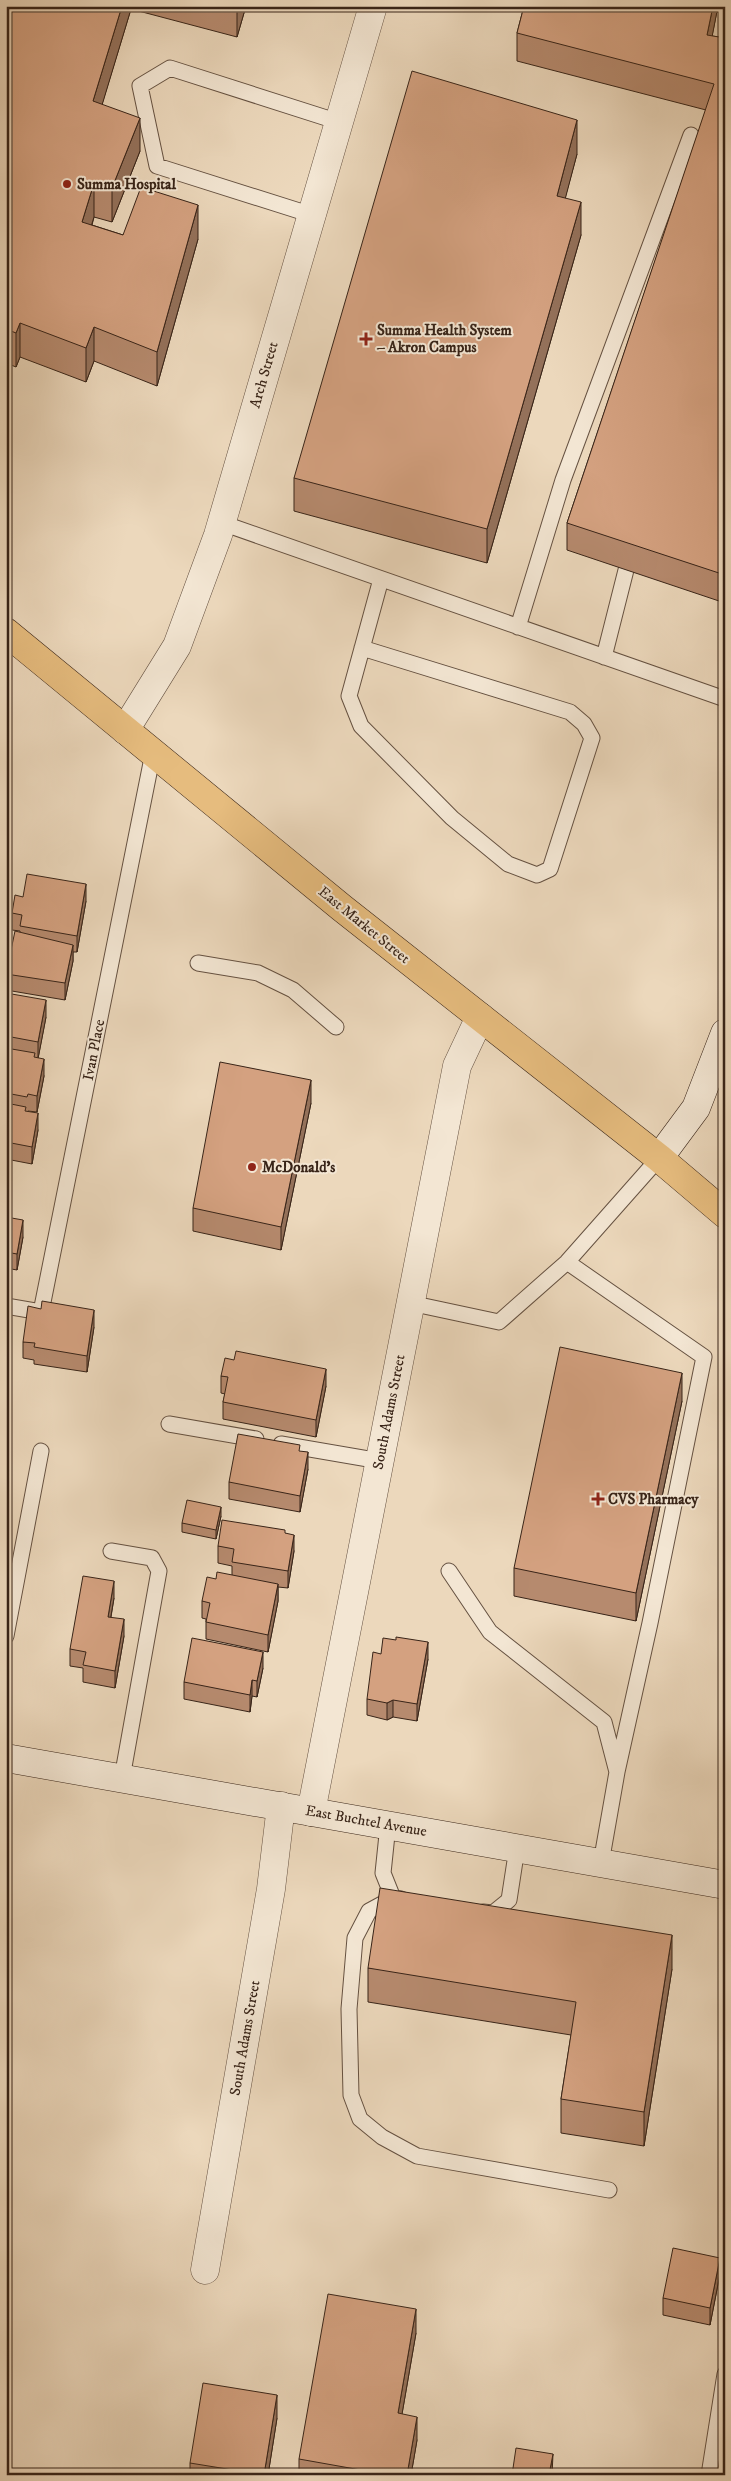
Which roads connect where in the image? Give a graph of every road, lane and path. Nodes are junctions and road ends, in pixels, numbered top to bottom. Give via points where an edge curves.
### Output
1 (373, 6) edge
2 (339, 122) junction
3 (691, 135) dead end
4 (312, 215) junction
5 (222, 523) junction
6 (626, 570) edge
7 (381, 579) junction
8 (518, 626) junction
9 (6, 632) edge
10 (362, 648) junction
11 (604, 657) junction
12 (725, 699) edge
13 (125, 730) junction
14 (153, 753) junction
15 (198, 963) dead end
16 (480, 1017) junction
17 (336, 1027) dead end
18 (725, 1033) edge
19 (659, 1158) junction
20 (725, 1214) edge
21 (566, 1262) junction
22 (410, 1303) junction
23 (6, 1306) edge
24 (169, 1424) dead end
25 (41, 1451) dead end
26 (380, 1461) junction
27 (111, 1552) dead end
28 (449, 1572) dead end
29 (6, 1636) edge
30 (6, 1758) edge
31 (617, 1772) junction
32 (122, 1778) junction
33 (281, 1806) junction
34 (311, 1812) junction
35 (388, 1825) junction
36 (517, 1848) junction
37 (601, 1863) junction
38 (725, 1885) edge
39 (393, 1898) junction
40 (412, 1901) edge
41 (466, 1909) edge
42 (609, 2190) dead end
43 (205, 2270) dead end
44 (725, 2374) edge
45 (709, 2475) edge

1 - 2 street, Arch Street
2 - 4 street, Arch Street
2 - 4 lane via 170,68 140,86 157,166
3 - 8 lane via 563,480
4 - 5 street, Arch Street
5 - 7 lane
5 - 13 street, Arch Street via 176,646
6 - 11 lane
7 - 8 lane
7 - 10 lane
8 - 11 lane
9 - 13 main road, East Market Street
10 - 10 lane via 350,696 361,726 452,818 508,864 537,875 550,869 592,738 584,724 570,712
11 - 12 lane
13 - 14 main road, East Market Street
14 - 16 main road, East Market Street
14 - 23 lane, Ivan Place via 41,1312
15 - 17 lane via 258,973 292,990
16 - 19 main road, East Market Street
16 - 22 street, South Adams Street via 457,1066
18 - 19 street via 696,1108
19 - 20 main road, East Market Street
19 - 21 lane
21 - 22 lane via 499,1322
21 - 31 lane via 704,1357
22 - 26 street, South Adams Street
24 - 26 lane
25 - 29 lane
26 - 34 street, South Adams Street
27 - 32 lane via 152,1558 159,1571
28 - 31 lane via 490,1632 604,1722
30 - 32 street, East Buchtel Avenue
31 - 37 lane
32 - 33 street, East Buchtel Avenue
33 - 34 street, East Buchtel Avenue
33 - 43 street, South Adams Street via 270,1889
34 - 35 street, East Buchtel Avenue
35 - 36 street, East Buchtel Avenue
35 - 39 lane via 383,1873
36 - 37 street, East Buchtel Avenue
36 - 41 lane via 509,1900 493,1913
37 - 38 street, East Buchtel Avenue
39 - 40 lane
39 - 42 lane via 370,1911 355,1938 349,2009 351,2096 360,2119 382,2137 417,2156
44 - 45 lane

